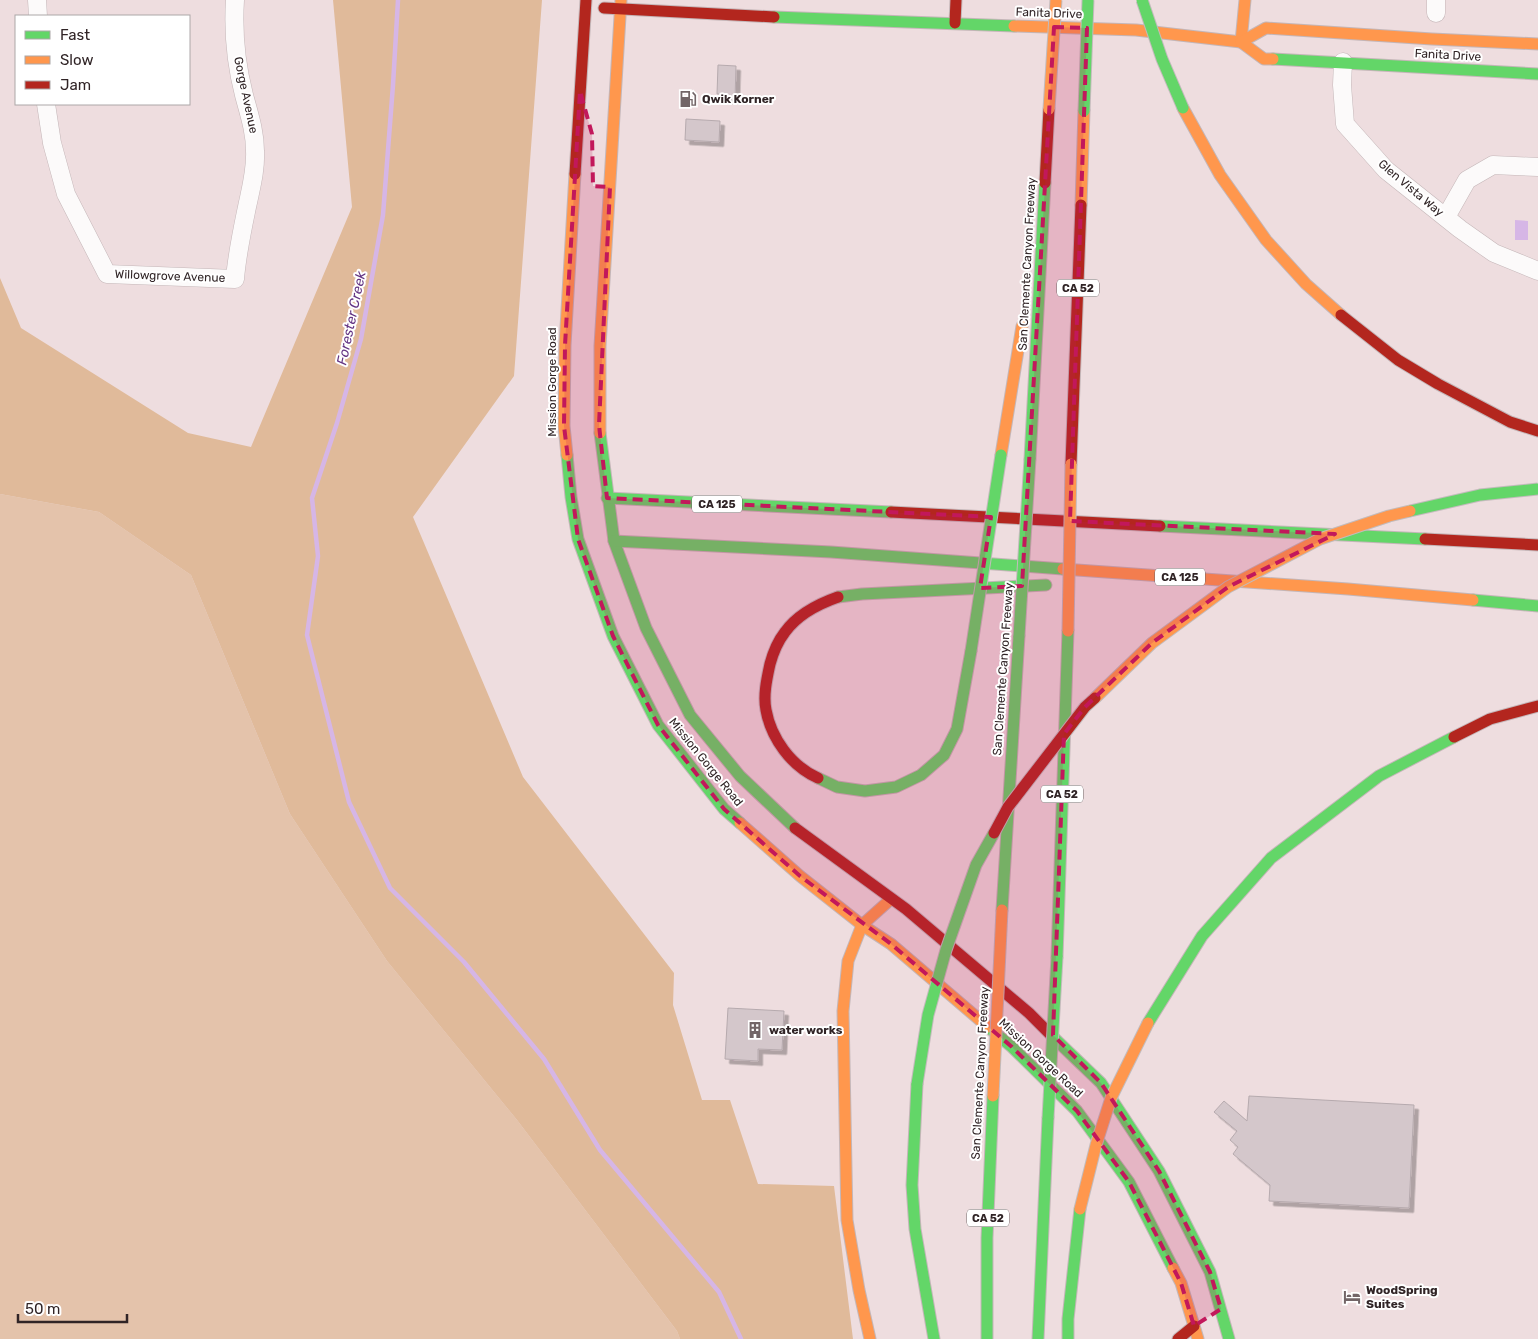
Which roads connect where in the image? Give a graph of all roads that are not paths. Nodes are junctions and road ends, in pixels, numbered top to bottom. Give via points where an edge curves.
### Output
1 (37, 0) edge
2 (235, 0) edge
3 (956, 0) edge
4 (1056, 0) edge
5 (1088, 0) edge
6 (1142, 0) edge
7 (1245, 0) edge
8 (586, 4) edge
9 (621, 5) edge
10 (38, 15) edge
11 (955, 23) junction
12 (1241, 42) junction
13 (1538, 44) edge
14 (1343, 62) junction
15 (1538, 74) edge
16 (580, 91) junction
17 (46, 105) edge
18 (589, 125) dead end
19 (1538, 166) edge
20 (1045, 179) junction
21 (1446, 217) junction
22 (1538, 272) edge
23 (235, 279) joint
24 (1028, 288) dead end
25 (1023, 317) dead end
26 (1538, 431) edge
27 (1538, 489) edge
28 (603, 498) junction
29 (609, 541) junction
30 (1538, 545) edge
31 (1192, 578) junction
32 (1096, 582) dead end
33 (1077, 583) dead end
34 (1538, 606) edge
35 (1538, 706) edge
36 (891, 898) junction
37 (862, 925) junction
38 (1221, 1309) junction
39 (1201, 1322) junction
40 (870, 1339) edge
41 (934, 1339) edge
42 (987, 1339) edge
43 (1038, 1339) edge
44 (1068, 1339) edge
45 (1178, 1339) edge
46 (1198, 1339) edge
47 (1229, 1339) edge

1 - 10 street
2 - 23 street, Gorge Avenue via 237,58 253,123 256,151
3 - 11 main road
4 - 20 main road, San Clemente Canyon Freeway / CA 52, bridge
5 - 43 main road, CA 52, bridge via 1057,957
6 - 26 main road, bridge via 1183,108 1220,175 1266,240 1306,284 1398,360 1510,422
7 - 12 main road
8 - 9 main road, Fanita Drive
8 - 16 main road, Mission Gorge Road
9 - 11 main road, Fanita Drive via 828,20
9 - 28 main road, Mission Gorge Road via 604,187 599,424
11 - 12 main road, Fanita Drive via 1136,30
12 - 13 main road, Fanita Drive via 1266,28
12 - 14 main road, Fanita Drive via 1264,59
14 - 15 main road, Fanita Drive
14 - 21 street, Glen Vista Way via 1345,124 1386,170
16 - 18 main road
16 - 37 main road, Mission Gorge Road via 565,345 564,426 582,539 613,636 658,725 724,809
17 - 23 street, Willowgrove Avenue via 52,143 66,194 107,274
19 - 21 street via 1493,164 1467,180
20 - 24 main road
20 - 42 main road, San Clemente Canyon Freeway / CA 52, bridge via 992,1096
21 - 22 street, Glen Vista Way via 1494,253
25 - 33 main road, bridge via 1001,455 971,651 957,729 944,754 921,775 896,786 865,791 837,788 809,774 788,755 775,737 766,709 766,681 773,654 784,633 801,615 824,602 862,594
27 - 41 main road, bridge via 1480,495 1389,516 1320,539 1228,587 1152,643 1085,707 1008,807 976,865 946,950 928,1015 917,1084 912,1185 915,1229
28 - 29 main road, Mission Gorge Road
28 - 30 main road, CA 125
29 - 31 main road, CA 125 via 840,552
29 - 36 main road, Mission Gorge Road via 646,628 690,715 740,776 798,831
31 - 32 main road
31 - 34 main road, CA 125
35 - 44 main road, bridge via 1490,719 1379,776 1271,858 1202,936 1148,1023 1111,1098 1080,1209
36 - 37 main road
36 - 38 main road, Mission Gorge Road via 1037,1020 1101,1083 1159,1171 1210,1272
37 - 39 main road, Mission Gorge Road via 892,944 1012,1047 1077,1111 1129,1182
37 - 40 main road via 848,961 843,1010 847,1220
38 - 39 main road
38 - 47 main road, Mission Gorge Road
39 - 45 main road
39 - 46 main road, Mission Gorge Road

